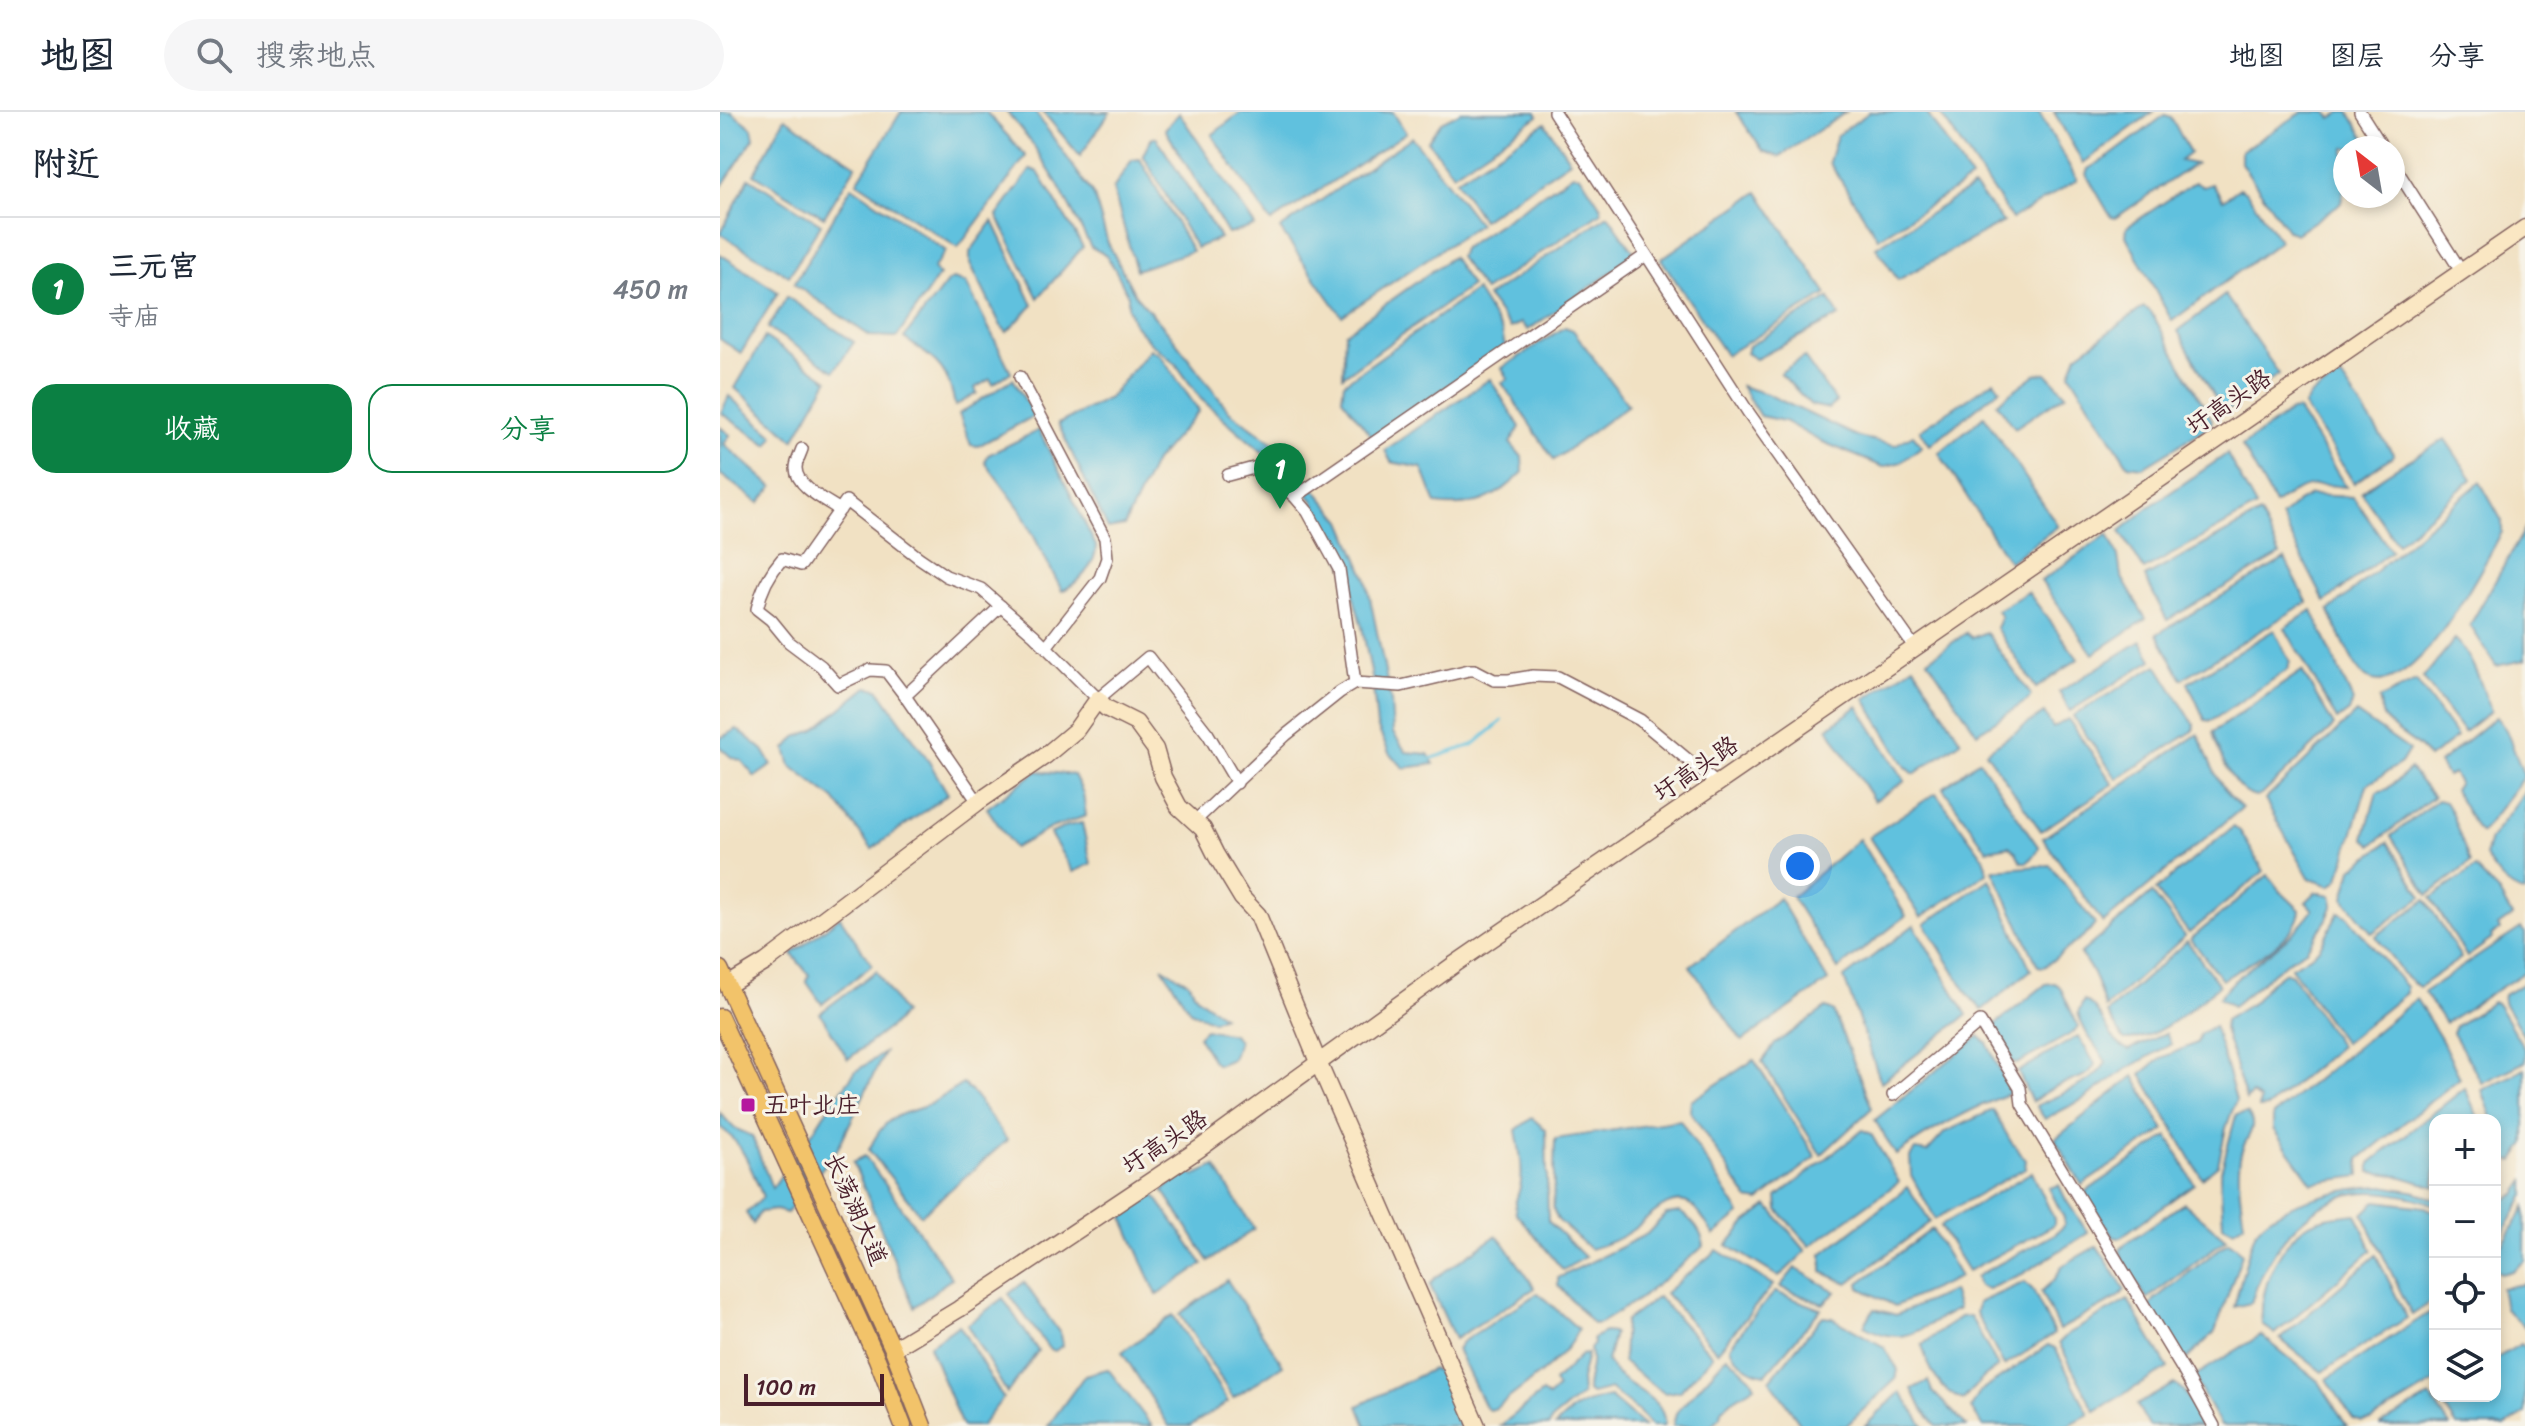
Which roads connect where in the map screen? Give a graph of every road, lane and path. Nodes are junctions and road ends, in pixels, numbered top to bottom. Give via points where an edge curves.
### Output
1 (1554, 112) edge
2 (2360, 112) edge
3 (2375, 136) edge
4 (2405, 183) edge
5 (2525, 228) edge
6 (1646, 255) junction
7 (2461, 271) junction
8 (1020, 377) dead end
9 (802, 449) dead end
10 (1228, 475) dead end
11 (1299, 494) junction
12 (840, 510) junction
13 (1001, 606) junction
14 (1046, 647) junction
15 (1915, 648) junction
16 (1355, 683) junction
17 (905, 696) junction
18 (1098, 699) junction
19 (1237, 783) junction
20 (1717, 784) junction
21 (978, 802) junction
22 (1195, 821) junction
23 (720, 969) edge
24 (728, 985) junction
25 (720, 1017) edge
26 (1318, 1062) junction
27 (1893, 1095) dead end
28 (893, 1349) junction
29 (903, 1426) edge
30 (923, 1426) edge
31 (1477, 1426) edge
32 (2214, 1426) edge

1 - 6 street
2 - 3 street
4 - 7 street
5 - 7 street, 圩高头路
6 - 11 street
6 - 15 street via 1748,412
7 - 15 street, 圩高头路
8 - 14 street via 1105,538 1107,558 1100,578
9 - 12 street via 798,478
10 - 11 street via 1261,466
11 - 16 street via 1339,569
12 - 13 street via 846,501 946,576 981,589
12 - 17 street via 801,565 782,559 759,596 757,609 838,685 870,670 886,671
13 - 14 street
13 - 17 street
14 - 18 street
15 - 20 street, 圩高头路
16 - 19 street via 1286,735
16 - 20 street via 1393,686 1469,670 1494,680 1558,677 1640,720
17 - 21 street
18 - 19 street via 1148,657 1208,734
18 - 21 street via 1076,730
18 - 22 street via 1136,723 1155,749 1179,807
19 - 22 street
20 - 26 street, 圩高头路
21 - 24 street
22 - 26 street via 1258,915
23 - 24 main road, 长荡湖大道
24 - 28 main road, 长荡湖大道
25 - 29 main road, 长荡湖大道
26 - 28 street, 圩高头路 via 1199,1149
26 - 31 street
27 - 32 street via 1980,1022 2020,1088 2022,1104
28 - 30 main road, 长荡湖大道

